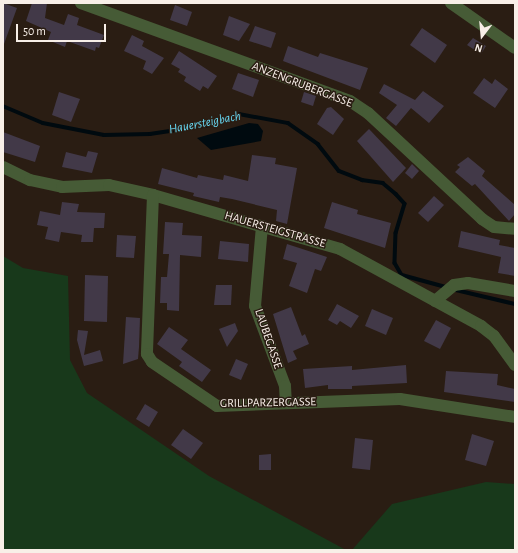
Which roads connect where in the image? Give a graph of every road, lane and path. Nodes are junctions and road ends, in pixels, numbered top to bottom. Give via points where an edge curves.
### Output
1 (81, 3) edge
2 (450, 3) edge
3 (515, 48) edge
4 (3, 168) edge
5 (153, 194) junction
6 (262, 226) junction
7 (513, 230) edge
8 (515, 291) edge
9 (437, 299) junction
10 (515, 365) edge
11 (286, 403) junction
12 (515, 417) edge

1 - 7 street, ANZENGRUBERGASSE via 350,101 368,113 482,219 494,227
2 - 3 street
4 - 5 street, HAUERSTEIGSTRASSE via 30,180 62,187 109,185
5 - 6 street, HAUERSTEIGSTRASSE
5 - 11 street, GRILLPARZERGASSE via 147,354 152,362 216,406
6 - 9 street, HAUERSTEIGSTRASSE via 340,249
6 - 11 street, LAUBEGASSE via 255,306 285,386
8 - 9 street via 468,283 450,288
9 - 10 street, HAUERSTEIGSTRASSE via 494,336
11 - 12 street, GRILLPARZERGASSE via 400,399

